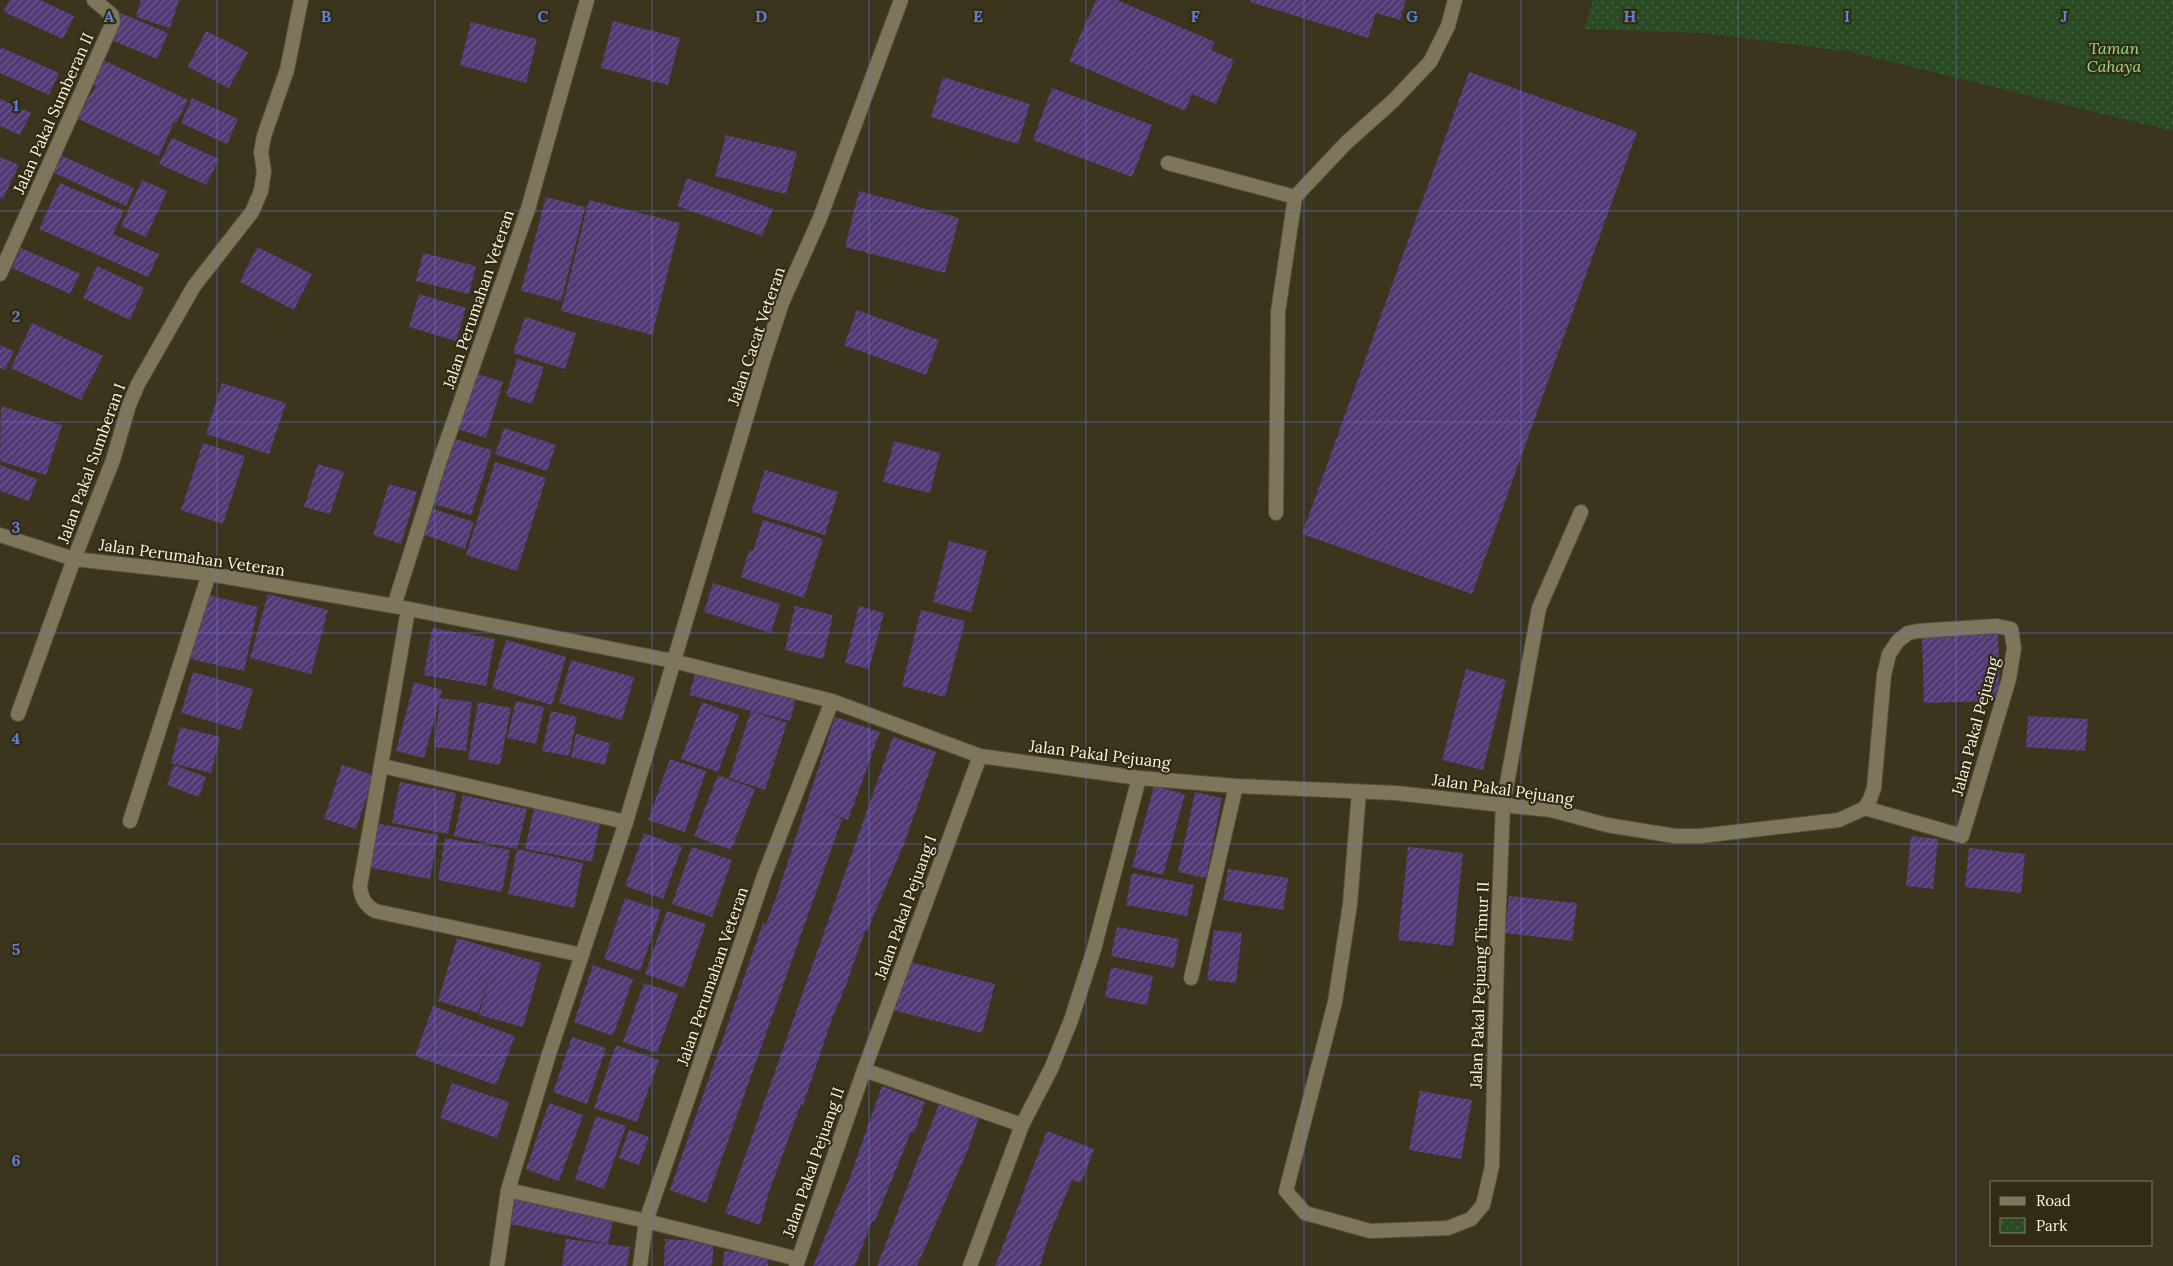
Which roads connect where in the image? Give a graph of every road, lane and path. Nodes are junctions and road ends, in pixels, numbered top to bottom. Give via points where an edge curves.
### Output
1 (94, 0) edge
2 (302, 0) edge
3 (587, 0) edge
4 (901, 0) edge
5 (1455, 0) edge
6 (1168, 163) dead end
7 (1295, 197) junction
8 (0, 274) edge
9 (1581, 512) dead end
10 (1276, 513) dead end
11 (0, 535) edge
12 (74, 559) junction
13 (209, 574) junction
14 (394, 606) junction
15 (408, 610) junction
16 (673, 662) junction
17 (832, 701) junction
18 (18, 714) dead end
19 (980, 756) junction
20 (382, 766) junction
21 (1139, 778) junction
22 (1236, 786) junction
23 (1359, 792) junction
24 (1503, 804) junction
25 (1865, 808) junction
26 (130, 821) dead end
27 (626, 822) junction
28 (582, 956) junction
29 (1191, 978) dead end
30 (864, 1070) junction
31 (1022, 1125) junction
32 (508, 1190) junction
33 (646, 1221) junction
34 (797, 1263) edge
35 (497, 1266) edge
36 (640, 1266) edge
37 (970, 1266) edge

1 - 8 street, Jalan Pakal Sumberan II via 112,15 113,22
2 - 12 street, Jalan Pakal Sumberan I via 287,70 264,136 261,191 252,212 194,286 138,384 113,460
3 - 14 street, Jalan Perumahan Veteran via 528,209 439,463
4 - 16 street, Jalan Cacat Veteran via 820,218 782,303
5 - 7 street via 1448,26 1430,62
6 - 7 street
7 - 10 street via 1278,312
9 - 24 street, Jalan Pakal Pejuang Timur II via 1539,608
11 - 12 street, Jalan Perumahan Veteran
12 - 13 street, Jalan Perumahan Veteran
12 - 18 street, Jalan Pakal Sumberan I
13 - 14 street, Jalan Perumahan Veteran
13 - 26 street
14 - 15 street, Jalan Perumahan Veteran
15 - 16 street, Jalan Perumahan Veteran
15 - 20 street
16 - 17 street, Jalan Pakal Pejuang
16 - 27 street
17 - 19 street, Jalan Pakal Pejuang
17 - 33 street, Jalan Perumahan Veteran via 764,876
19 - 21 street, Jalan Pakal Pejuang
19 - 30 street, Jalan Pakal Pejuang I
20 - 27 street
20 - 28 street via 360,886 361,895 369,907 375,911
21 - 22 street, Jalan Pakal Pejuang
21 - 31 street via 1083,983 1059,1052
22 - 23 street, Jalan Pakal Pejuang
22 - 29 street
23 - 24 street, Jalan Pakal Pejuang
23 - 24 street, Jalan Pakal Pejuang Timur II via 1350,904 1335,1002 1286,1191 1305,1213 1370,1231 1448,1228 1471,1219 1483,1205 1492,1166
24 - 25 street, Jalan Pakal Pejuang via 1551,810 1649,834 1675,836 1839,820
25 - 25 street, Jalan Pakal Pejuang via 1874,788 1884,675 1889,654 1898,641 1908,633 1918,631 1997,626 2011,629 2014,648 2009,679 1962,836
27 - 28 street
28 - 32 street
30 - 31 street
30 - 34 street, Jalan Pakal Pejuang II
31 - 37 street
32 - 33 street
32 - 35 street
33 - 34 street
33 - 36 street, Jalan Perumahan Veteran

